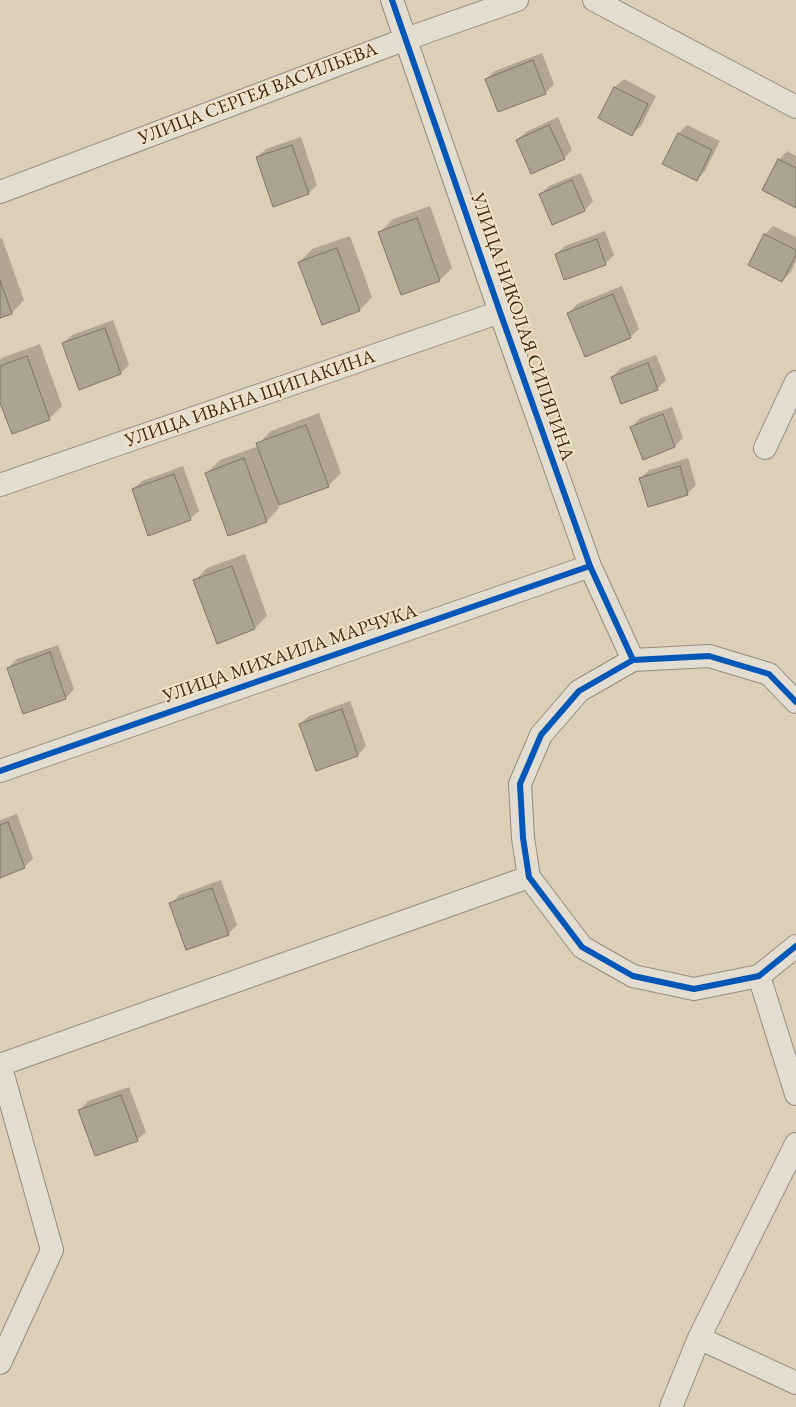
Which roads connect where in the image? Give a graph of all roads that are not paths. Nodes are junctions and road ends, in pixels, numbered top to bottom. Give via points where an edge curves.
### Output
1 (392, 0) edge
2 (517, 0) edge
3 (594, 0) edge
4 (406, 39) junction
5 (796, 107) edge
6 (0, 192) edge
7 (500, 312) junction
8 (796, 382) edge
9 (765, 448) dead end
10 (0, 485) edge
11 (590, 566) junction
12 (633, 660) junction
13 (796, 702) edge
14 (0, 771) edge
15 (529, 877) junction
16 (796, 946) edge
17 (759, 976) junction
18 (0, 1065) edge
19 (796, 1094) edge
20 (796, 1144) edge
21 (699, 1338) junction
22 (0, 1364) edge
23 (796, 1383) edge
24 (671, 1407) edge

1 - 4 street, УЛИЦА НИКОЛАЯ СИПЯГИНА
2 - 4 street, УЛИЦА СЕРГЕЯ ВАСИЛЬЕВА
3 - 5 street
4 - 6 street, УЛИЦА СЕРГЕЯ ВАСИЛЬЕВА
4 - 7 street, УЛИЦА НИКОЛАЯ СИПЯГИНА
7 - 10 street, УЛИЦА ИВАНА ЩИПАКИНА
7 - 11 street, УЛИЦА НИКОЛАЯ СИПЯГИНА
8 - 9 street
11 - 12 street, УЛИЦА НИКОЛАЯ СИПЯГИНА
11 - 14 street, УЛИЦА МИХАИЛА МАРЧУКА
12 - 13 street via 709,656 769,674
12 - 15 street via 579,691 541,735 520,784
15 - 17 street via 582,947 633,976 694,989
15 - 18 street
16 - 17 street
17 - 19 street
18 - 22 street via 52,1250
20 - 21 street
21 - 23 street
21 - 24 street

